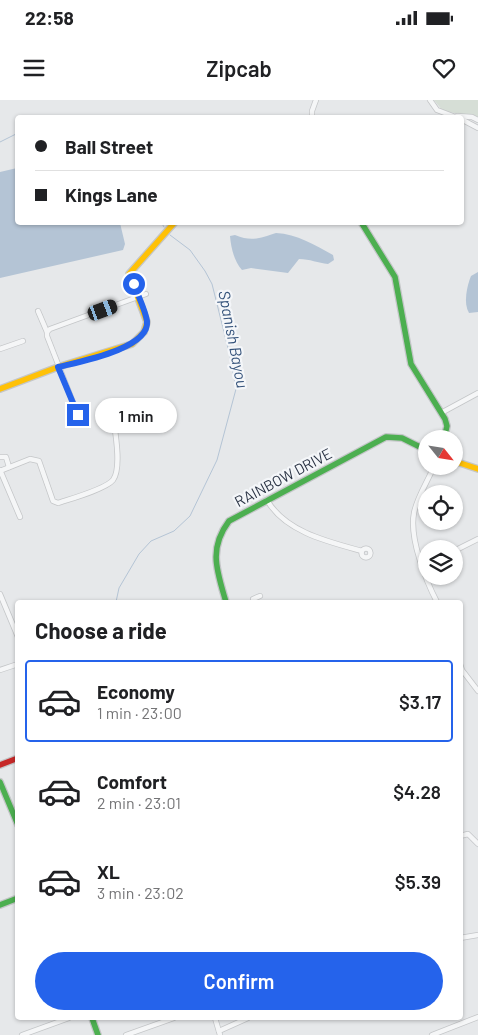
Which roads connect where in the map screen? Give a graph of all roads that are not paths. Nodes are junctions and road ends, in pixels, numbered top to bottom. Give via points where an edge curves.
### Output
1 (316, 100) edge
2 (430, 100) edge
3 (312, 115) edge
4 (450, 115) edge
5 (464, 118) edge
6 (478, 120) edge
7 (464, 121) edge
8 (478, 128) edge
9 (172, 225) edge
10 (363, 225) edge
11 (146, 294) dead end
12 (138, 297) junction
13 (38, 311) dead end
14 (47, 332) junction
15 (23, 341) dead end
16 (0, 349) edge
17 (58, 367) junction
18 (0, 389) edge
19 (478, 393) edge
20 (441, 413) junction
21 (78, 415) dead end
22 (113, 416) dead end
23 (446, 430) edge
24 (418, 446) edge
25 (0, 457) edge
26 (463, 464) edge
27 (9, 467) junction
28 (478, 469) edge
29 (0, 470) edge
30 (430, 475) edge
31 (267, 500) junction
32 (20, 517) dead end
33 (478, 539) edge
34 (463, 546) edge
35 (418, 550) edge
36 (362, 551) dead end
37 (429, 585) edge
38 (0, 594) edge
39 (260, 596) dead end
40 (226, 600) edge
41 (253, 600) edge
42 (436, 600) edge
43 (15, 630) edge
44 (15, 665) edge
45 (0, 670) edge
46 (463, 671) edge
47 (478, 691) edge
48 (15, 759) edge
49 (0, 765) edge
50 (0, 782) edge
51 (15, 818) edge
52 (463, 835) edge
53 (478, 844) edge
54 (15, 899) edge
55 (0, 905) edge
56 (478, 935) edge
57 (463, 938) edge
58 (478, 1017) edge
59 (63, 1020) edge
60 (93, 1020) edge
61 (168, 1020) edge
62 (215, 1020) edge
63 (244, 1020) edge
64 (220, 1033) edge
65 (22, 1035) edge
66 (98, 1035) edge
67 (126, 1035) edge
68 (432, 1035) edge

1 - 3 street
2 - 4 street via 437,110
5 - 6 street
7 - 8 street
9 - 12 street via 129,274
10 - 20 street via 395,278 411,364
11 - 12 street
12 - 14 street
12 - 17 street via 147,322 144,332 132,344
13 - 14 street
14 - 17 street
15 - 16 street
17 - 18 street
17 - 21 street
19 - 20 street
20 - 23 street
22 - 27 street via 116,470 113,480 105,485 58,503 53,501 39,461 30,459
24 - 31 street, RAINBOW DRIVE via 395,435 386,436
25 - 27 street via 6,457
26 - 28 street
27 - 29 street
29 - 32 street
30 - 35 street via 414,512
31 - 36 street via 275,513 300,528 326,541
31 - 40 street, RAINBOW DRIVE via 229,521 218,537 215,558
33 - 34 street
37 - 42 street
38 - 43 street
39 - 41 street
44 - 45 street
46 - 47 street
48 - 49 street
50 - 51 street
52 - 53 street via 468,834
54 - 55 street
56 - 57 street
58 - 68 street
59 - 65 street
60 - 66 street
61 - 67 street
62 - 64 street
63 - 64 street

